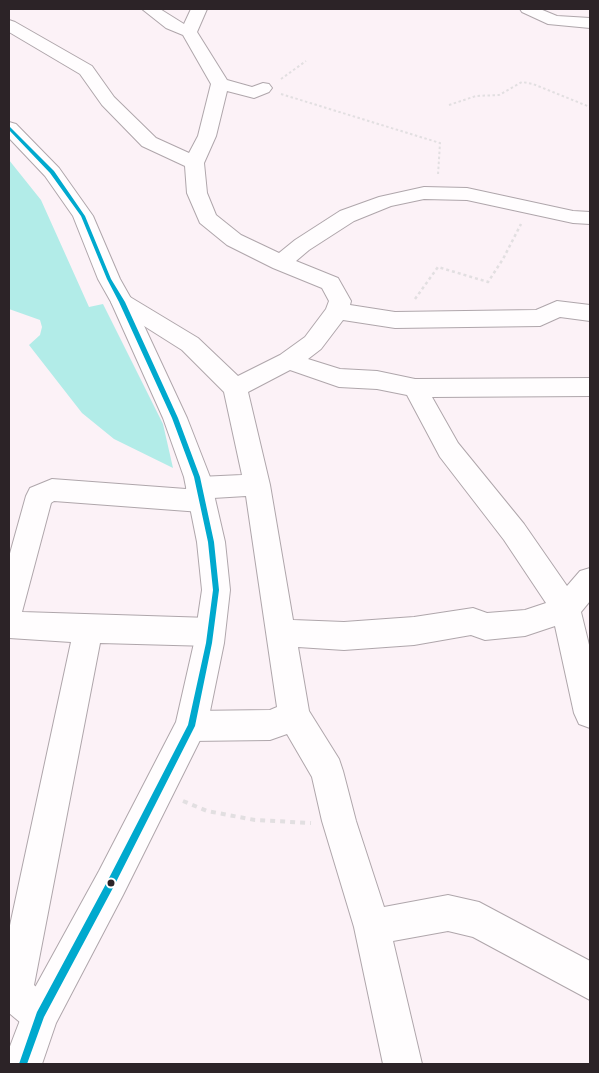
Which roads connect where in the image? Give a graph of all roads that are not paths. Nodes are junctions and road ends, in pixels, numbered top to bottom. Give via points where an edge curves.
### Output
1 (150, 9) edge
2 (199, 9) edge
3 (528, 9) edge
4 (590, 23) edge
5 (9, 25) edge
6 (189, 32) junction
7 (220, 84) junction
8 (263, 88) road end
9 (9, 128) edge
10 (194, 163) junction
11 (590, 218) edge
12 (281, 263) junction
13 (122, 302) junction
14 (337, 311) junction
15 (590, 312) edge
16 (288, 360) junction
17 (590, 387) edge
18 (235, 388) junction
19 (415, 388) junction
20 (256, 485) junction
21 (200, 495) junction
22 (590, 580) edge
23 (566, 609) junction
24 (9, 610) edge
25 (9, 625) edge
26 (88, 629) junction
27 (210, 632) junction
28 (281, 633) junction
29 (590, 714) edge
30 (294, 716) junction
31 (191, 726) junction
32 (372, 927) junction
33 (590, 981) edge
34 (21, 1001) edge
35 (24, 1064) edge
36 (403, 1064) edge

1 - 6 street via 172,25
2 - 6 street
3 - 4 street via 554,21
5 - 10 street via 86,70 108,101 148,142
6 - 7 street
7 - 8 street via 254,94
7 - 10 street via 208,136
9 - 13 street via 52,172 83,216
10 - 12 street via 198,193 207,218 234,240
11 - 12 street via 467,194 424,193 386,201 347,216
12 - 14 street via 330,283 340,301
13 - 18 street via 190,344
13 - 21 street via 175,418 197,476
14 - 15 street via 403,320 540,318 557,309
14 - 16 street via 313,343
16 - 18 street
16 - 19 street via 339,378 377,380
17 - 19 street
18 - 20 street
19 - 23 street via 450,450 514,532
20 - 21 street
20 - 28 street
21 - 24 street via 52,490 39,496
21 - 27 street via 211,542 216,590
22 - 23 street
23 - 28 street via 525,623 485,627 473,621 414,631 344,636
23 - 29 street
25 - 26 street
26 - 27 street
26 - 34 street
27 - 31 street
28 - 30 street
30 - 31 street via 270,725
30 - 32 street via 326,771
31 - 34 street via 111,883
32 - 33 street via 448,913 479,920
32 - 36 street
34 - 35 street

